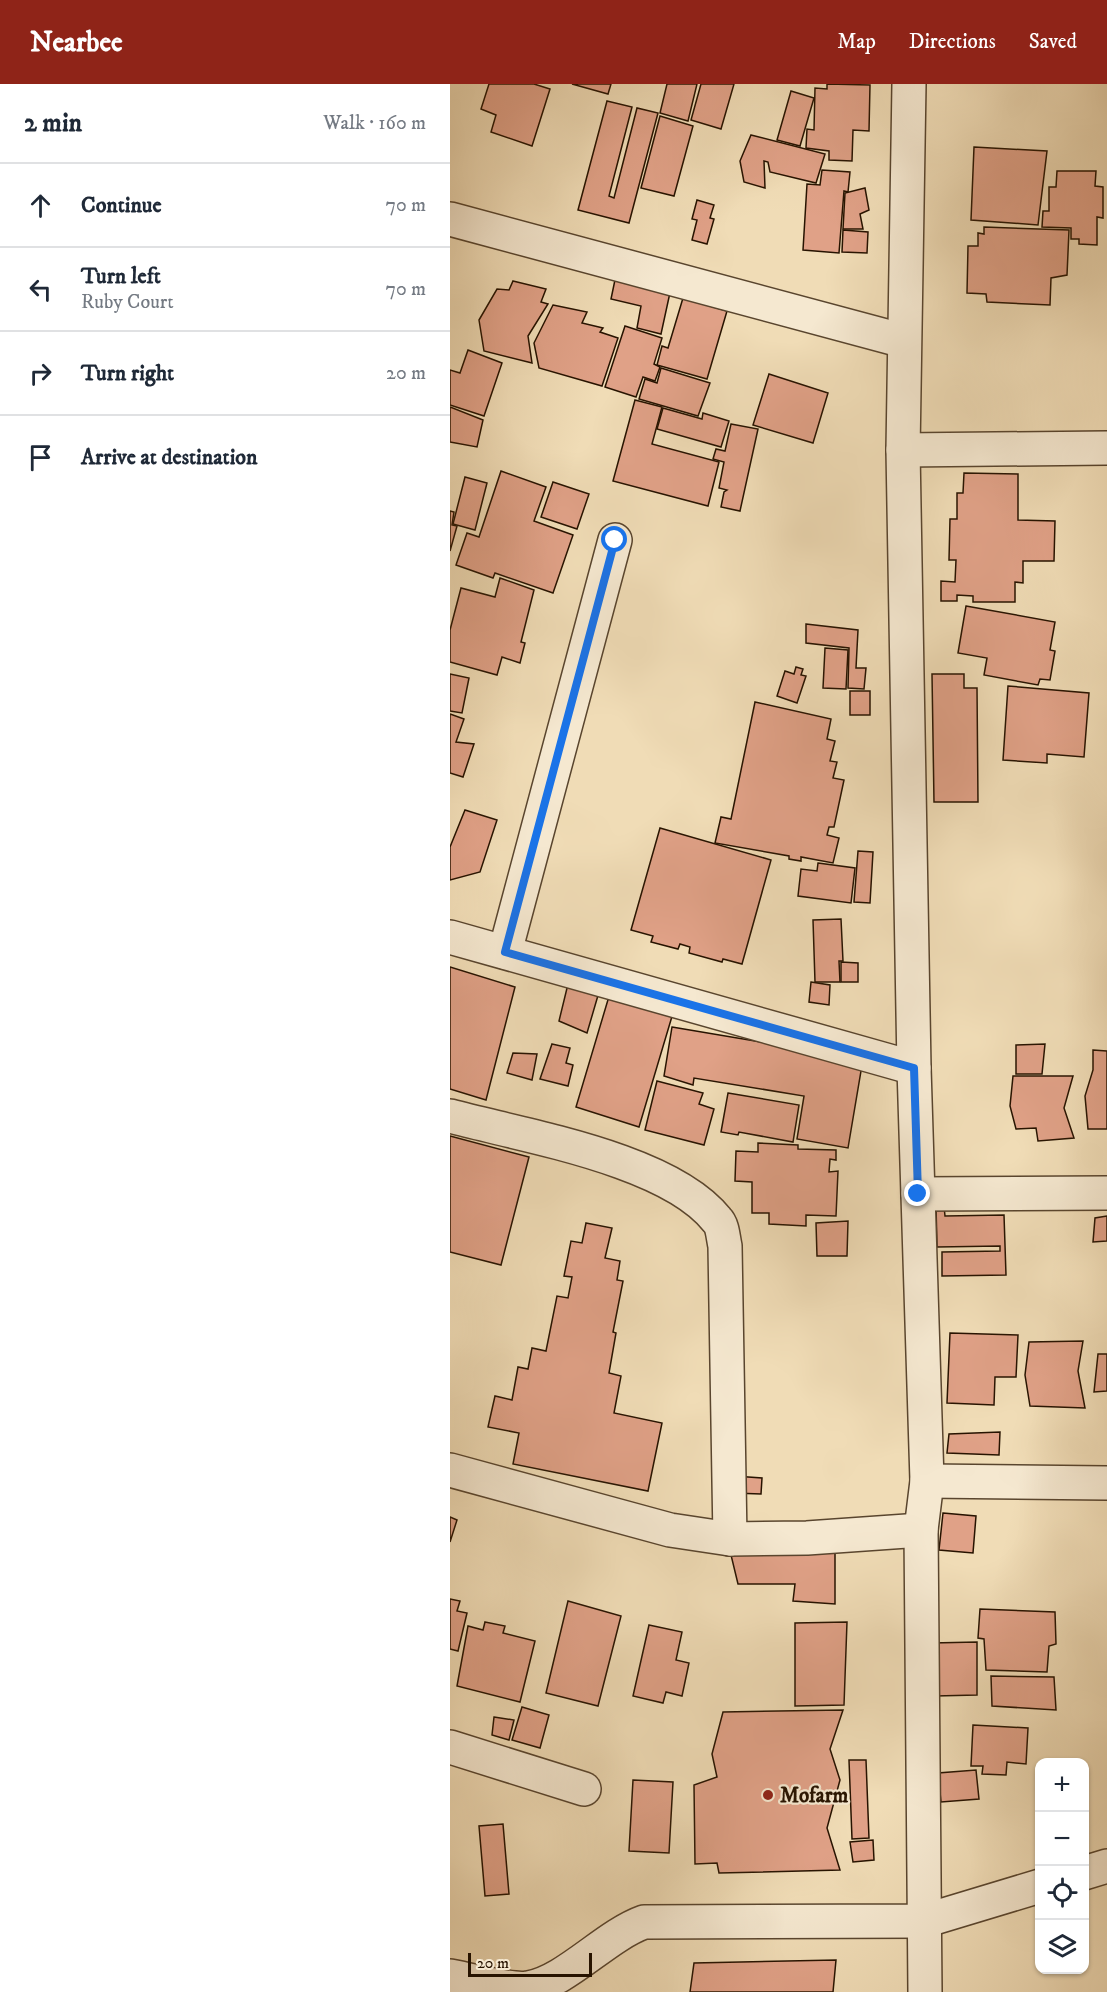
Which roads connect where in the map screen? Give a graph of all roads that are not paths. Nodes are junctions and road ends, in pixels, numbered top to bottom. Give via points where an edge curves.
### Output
1 (909, 84) edge
2 (450, 219) edge
3 (904, 341) junction
4 (1107, 448) edge
5 (903, 450) junction
6 (615, 540) dead end
7 (450, 937) edge
8 (505, 952) junction
9 (914, 1068) junction
10 (450, 1116) edge
11 (1107, 1193) edge
12 (918, 1194) junction
13 (450, 1470) edge
14 (927, 1481) junction
15 (1107, 1483) edge
16 (921, 1530) junction
17 (730, 1539) junction
18 (450, 1747) edge
19 (584, 1789) dead end
20 (1107, 1866) edge
21 (1089, 1871) edge
22 (1035, 1888) edge
23 (924, 1921) junction
24 (450, 1976) edge
25 (925, 1992) edge

1 - 3 street
2 - 3 street
3 - 5 street
4 - 5 street
5 - 9 street
6 - 8 street
7 - 8 street
8 - 9 street
9 - 12 street
10 - 17 street via 609,1158 661,1177 697,1199 719,1222 725,1246
11 - 12 street
12 - 14 street
13 - 17 street via 670,1530
14 - 15 street
14 - 16 street
16 - 17 street
16 - 23 street
18 - 19 street
20 - 21 street
22 - 23 street
23 - 24 street via 644,1922 624,1929 554,1978 527,1989
23 - 25 street

